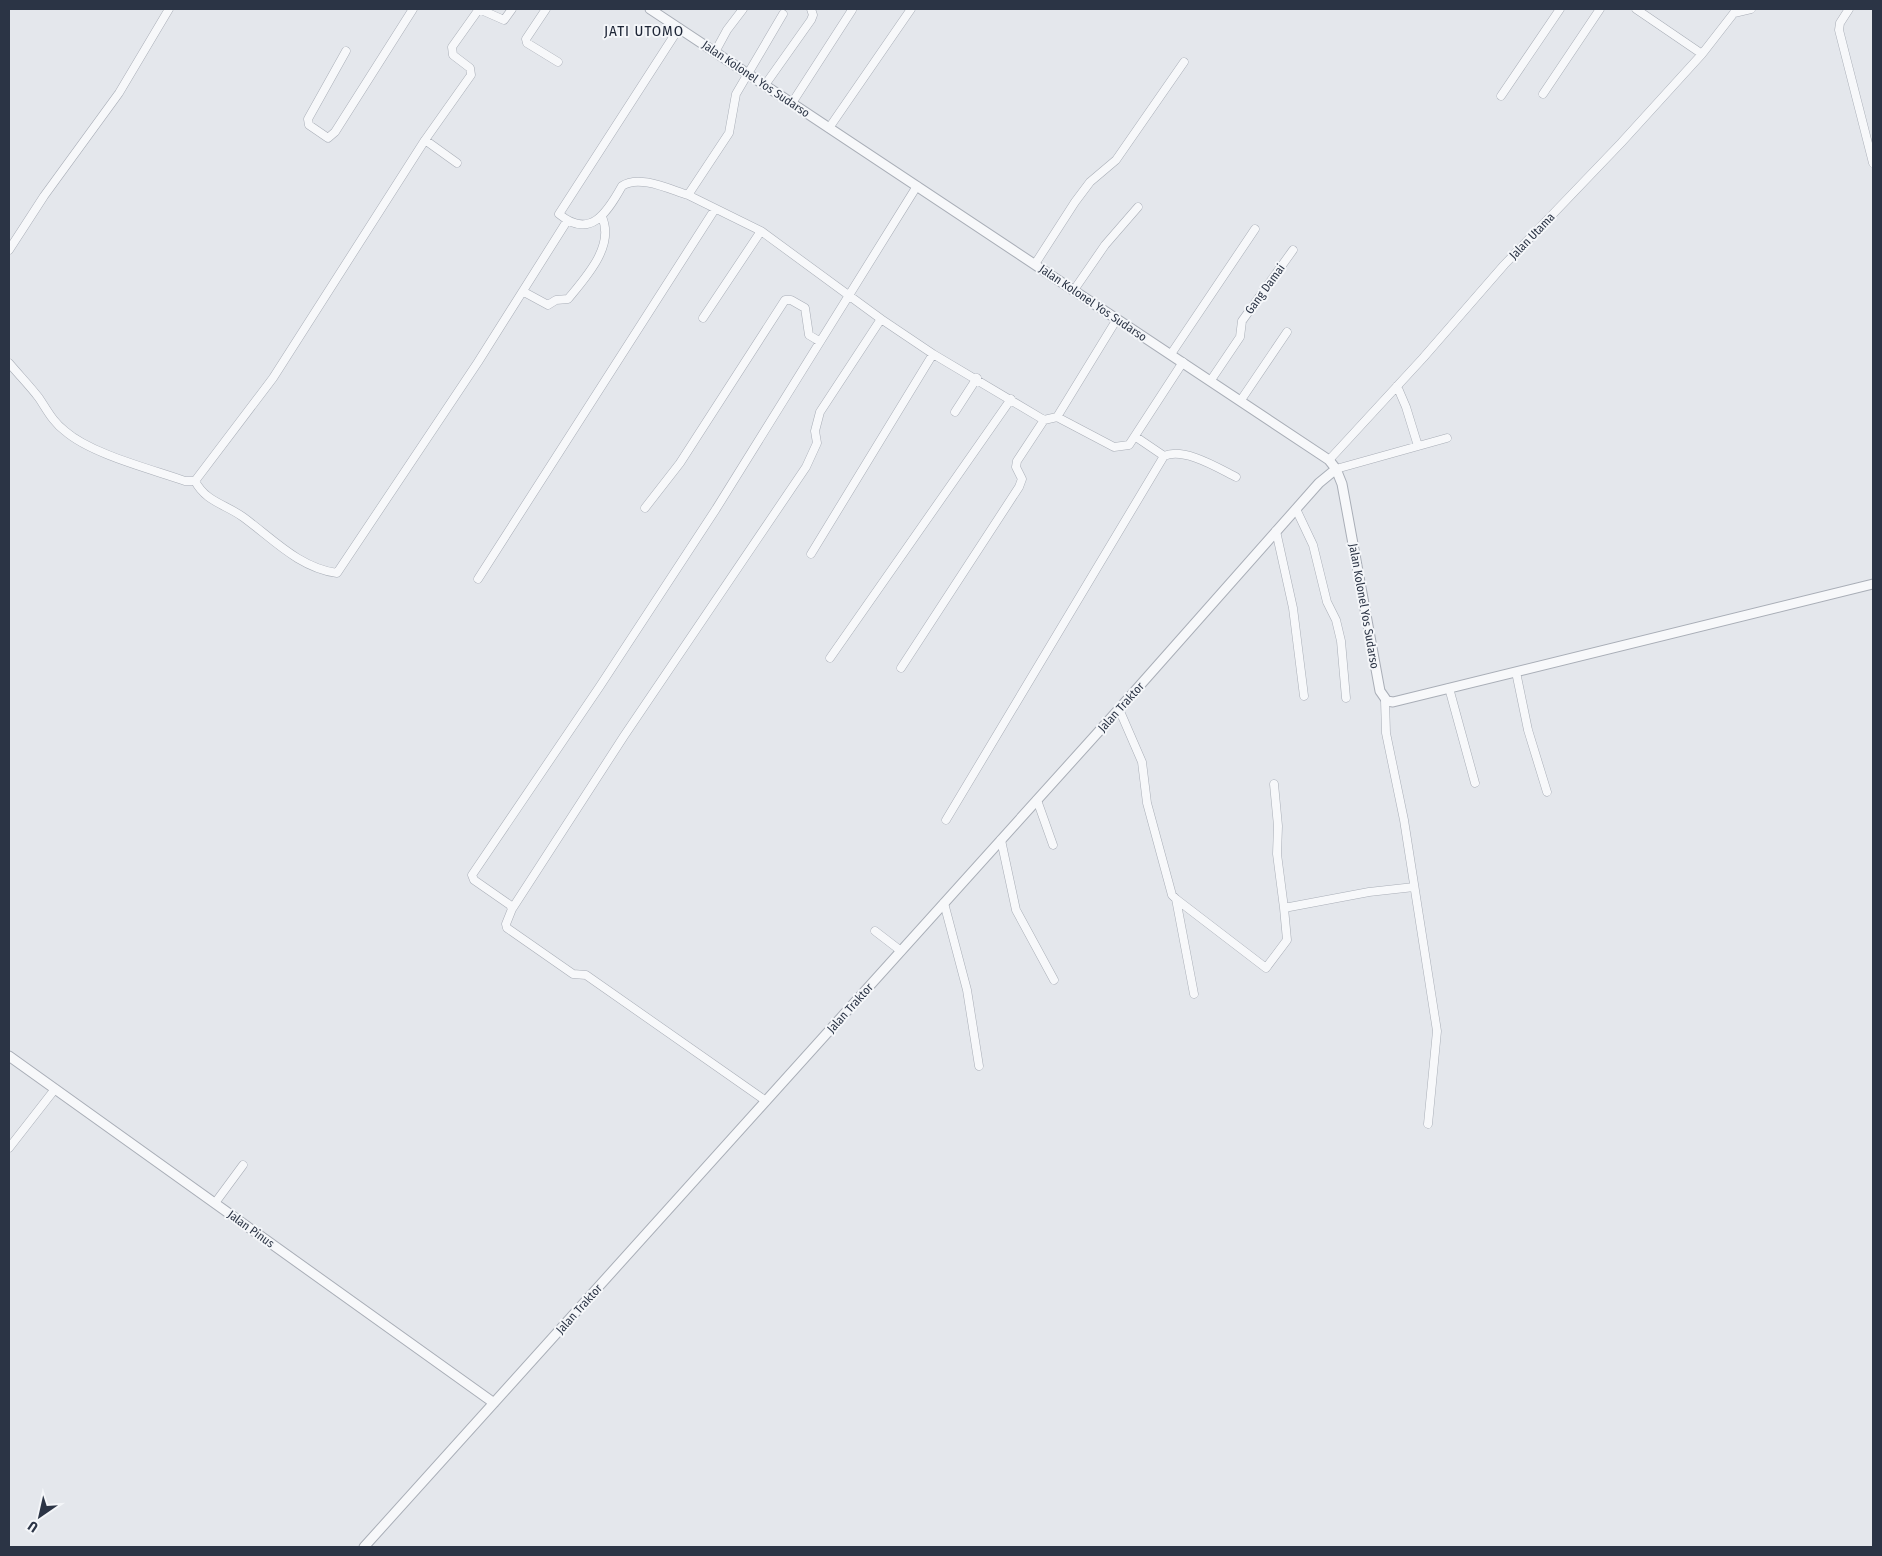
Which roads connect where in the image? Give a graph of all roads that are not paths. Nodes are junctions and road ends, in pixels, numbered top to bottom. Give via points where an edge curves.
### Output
1 (170, 9) edge
2 (412, 9) edge
3 (512, 9) edge
4 (546, 9) edge
5 (650, 9) edge
6 (743, 9) edge
7 (811, 9) edge
8 (911, 9) edge
9 (1560, 9) edge
10 (1600, 9) edge
11 (1636, 9) edge
12 (1751, 9) edge
13 (1849, 9) edge
14 (852, 10) edge
15 (1735, 11) edge
16 (660, 12) edge
17 (783, 14) dead end
18 (679, 28) junction
19 (346, 51) dead end
20 (714, 52) junction
21 (1702, 54) junction
22 (558, 62) dead end
23 (1184, 62) dead end
24 (748, 74) junction
25 (764, 85) junction
26 (1543, 94) dead end
27 (1501, 96) dead end
28 (792, 103) junction
29 (829, 128) junction
30 (425, 140) junction
31 (457, 163) dead end
32 (1873, 163) edge
33 (917, 186) junction
34 (688, 195) junction
35 (1138, 207) dead end
36 (715, 209) junction
37 (602, 217) junction
38 (567, 221) junction
39 (1255, 229) dead end
40 (761, 231) junction
41 (9, 250) edge
42 (1293, 250) dead end
43 (1035, 264) junction
44 (1074, 290) junction
45 (524, 292) junction
46 (848, 297) junction
47 (703, 318) dead end
48 (881, 319) junction
49 (1118, 319) junction
50 (1287, 332) dead end
51 (820, 342) junction
52 (933, 354) junction
53 (1171, 354) junction
54 (1183, 362) junction
55 (9, 363) edge
56 (977, 378) junction
57 (1211, 380) junction
58 (1397, 386) junction
59 (1012, 399) junction
60 (1241, 400) junction
61 (955, 412) dead end
62 (1057, 417) junction
63 (1044, 420) junction
64 (1136, 437) junction
65 (1447, 438) dead end
66 (1418, 446) junction
67 (1164, 456) junction
68 (1329, 460) junction
69 (1336, 469) junction
70 (1236, 477) dead end
71 (195, 481) junction
72 (645, 508) dead end
73 (1296, 509) junction
74 (1276, 531) junction
75 (811, 554) dead end
76 (478, 579) dead end
77 (1873, 584) edge
78 (830, 658) dead end
79 (901, 668) dead end
80 (1516, 672) junction
81 (1449, 688) junction
82 (1304, 696) dead end
83 (1346, 698) dead end
84 (1385, 700) junction
85 (1119, 709) junction
86 (1475, 783) dead end
87 (1274, 784) dead end
88 (1547, 792) dead end
89 (1037, 800) junction
90 (946, 820) dead end
91 (1001, 840) junction
92 (1053, 845) dead end
93 (1414, 887) junction
94 (1176, 899) junction
95 (944, 903) junction
96 (512, 908) junction
97 (1284, 908) junction
98 (875, 931) dead end
99 (900, 951) junction
100 (1054, 980) dead end
101 (1194, 994) dead end
102 (9, 1056) edge
103 (979, 1066) dead end
104 (55, 1089) junction
105 (766, 1101) junction
106 (1428, 1124) dead end
107 (9, 1148) edge
108 (243, 1164) dead end
109 (215, 1203) junction
110 (494, 1403) junction
111 (364, 1547) edge

1 - 41 street via 119,92
2 - 19 street via 335,132 328,138 309,124 308,119
3 - 30 street via 504,20 479,9 452,47 453,55 470,68 471,74
4 - 22 street via 526,39 527,43
5 - 16 street, Jalan Kolonel Yos Sudarso
6 - 20 street
7 - 25 street via 811,20
8 - 29 street
9 - 27 street
10 - 26 street
11 - 21 street
12 - 15 street
13 - 32 street via 1839,30
14 - 28 street
15 - 21 street, Jalan Utama
16 - 18 street, Jalan Kolonel Yos Sudarso
17 - 24 street
18 - 20 street, Jalan Kolonel Yos Sudarso
18 - 38 street via 559,212
20 - 24 street, Jalan Kolonel Yos Sudarso
21 - 58 street, Jalan Utama via 1504,265
23 - 43 street via 1116,160 1090,182 1075,202
24 - 25 street, Jalan Kolonel Yos Sudarso
24 - 34 street via 734,98 729,133
25 - 28 street, Jalan Kolonel Yos Sudarso
28 - 29 street, Jalan Kolonel Yos Sudarso
29 - 33 street, Jalan Kolonel Yos Sudarso
30 - 31 street
30 - 71 street via 273,378
33 - 43 street, Jalan Kolonel Yos Sudarso
33 - 46 street
34 - 36 street
34 - 37 street via 646,183 627,183
35 - 44 street
36 - 40 street
36 - 76 street
37 - 38 street via 585,225
37 - 45 street via 607,238 596,260 568,299 548,305
38 - 45 street
39 - 53 street
40 - 46 street
40 - 47 street
42 - 57 street, Gang Damai via 1242,321 1240,337
43 - 44 street, Jalan Kolonel Yos Sudarso
44 - 49 street, Jalan Kolonel Yos Sudarso
45 - 71 street via 337,573 297,558 242,516 204,496
46 - 48 street
46 - 51 street
48 - 52 street
48 - 96 street via 820,412 817,443 806,467
49 - 53 street, Jalan Kolonel Yos Sudarso
49 - 62 street
50 - 60 street
51 - 72 street via 809,335 805,308 784,300 680,463
51 - 96 street via 611,670 472,873 472,879
52 - 56 street
52 - 75 street
53 - 54 street, Jalan Kolonel Yos Sudarso
54 - 57 street, Jalan Kolonel Yos Sudarso
54 - 64 street
55 - 71 street via 66,433 122,459 185,481
56 - 59 street
56 - 61 street
57 - 60 street, Jalan Kolonel Yos Sudarso
58 - 66 street
58 - 68 street, Jalan Utama
59 - 63 street
59 - 78 street
60 - 68 street, Jalan Kolonel Yos Sudarso
62 - 63 street
62 - 64 street via 1114,447 1130,445
63 - 79 street via 1017,461 1016,468 1022,479 1019,487
64 - 67 street
65 - 66 street
66 - 69 street
67 - 70 street via 1174,453 1189,457
67 - 90 street
68 - 69 street, Jalan Kolonel Yos Sudarso
69 - 73 street, Jalan Traktor
69 - 84 street, Jalan Kolonel Yos Sudarso via 1342,484 1380,692
73 - 74 street, Jalan Traktor
73 - 83 street via 1313,546 1327,602 1336,620
74 - 82 street via 1293,608
74 - 85 street, Jalan Traktor
77 - 80 street
80 - 81 street
80 - 88 street via 1528,730
81 - 84 street via 1393,702
81 - 86 street
84 - 93 street via 1386,733
85 - 89 street, Jalan Traktor
85 - 94 street via 1142,762 1147,803 1172,895
87 - 97 street via 1277,854
89 - 91 street, Jalan Traktor
89 - 92 street
91 - 95 street, Jalan Traktor
91 - 100 street via 1016,910
93 - 97 street
93 - 106 street via 1437,1031
94 - 97 street via 1266,968 1287,940
94 - 101 street
95 - 99 street, Jalan Traktor
95 - 103 street via 967,990
96 - 105 street via 506,921 507,928 573,974 586,975
98 - 99 street
99 - 105 street, Jalan Traktor
102 - 104 street, Jalan Pinus
104 - 107 street
104 - 109 street, Jalan Pinus
105 - 110 street, Jalan Traktor
108 - 109 street
109 - 110 street, Jalan Pinus
110 - 111 street, Jalan Traktor

